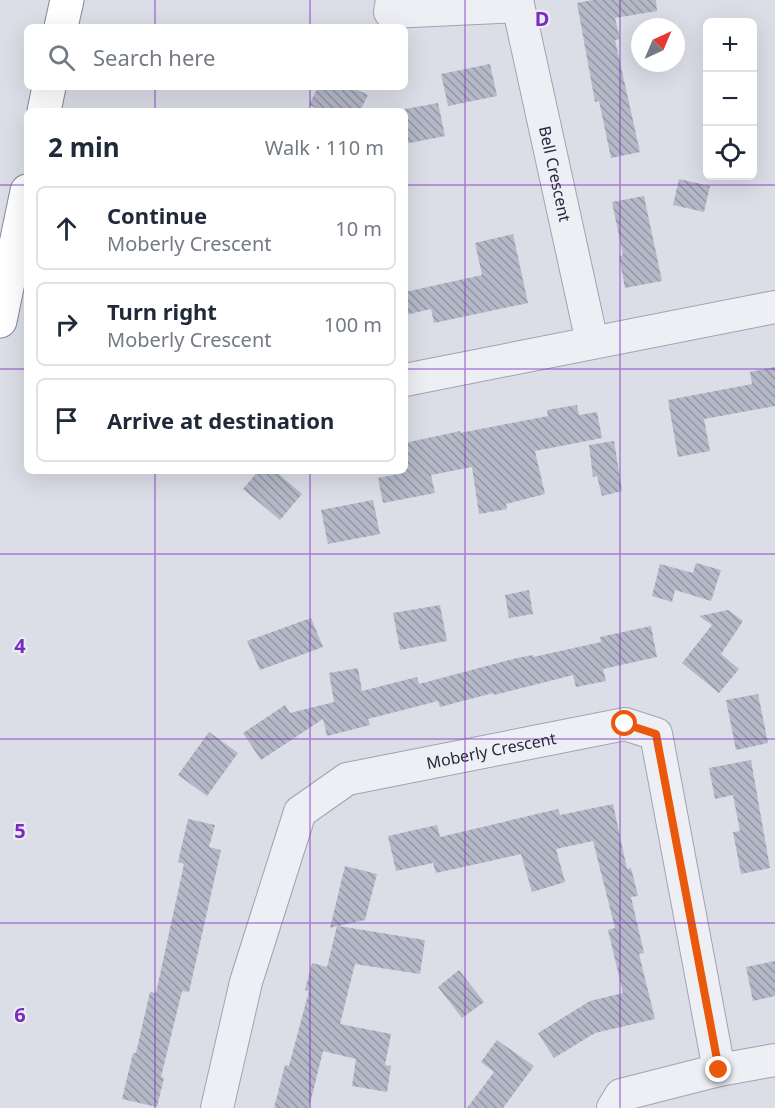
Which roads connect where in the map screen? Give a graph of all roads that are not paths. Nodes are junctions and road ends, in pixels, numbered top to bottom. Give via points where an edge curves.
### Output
1 (67, 0) edge
2 (392, 0) edge
3 (518, 3) edge
4 (62, 24) edge
5 (48, 90) edge
6 (45, 108) edge
7 (24, 205) edge
8 (775, 306) edge
9 (0, 321) edge
10 (592, 342) junction
11 (408, 379) edge
12 (775, 1060) edge
13 (719, 1070) junction
14 (217, 1108) edge
15 (613, 1108) edge

1 - 4 highway
2 - 3 street, Bell Crescent via 390,12
3 - 10 street, Bell Crescent
5 - 6 highway
7 - 9 highway
8 - 10 street
10 - 11 street
12 - 13 street
13 - 14 street, Moberly Crescent via 656,734 625,724 347,778 300,812 246,982
13 - 15 street via 621,1095

